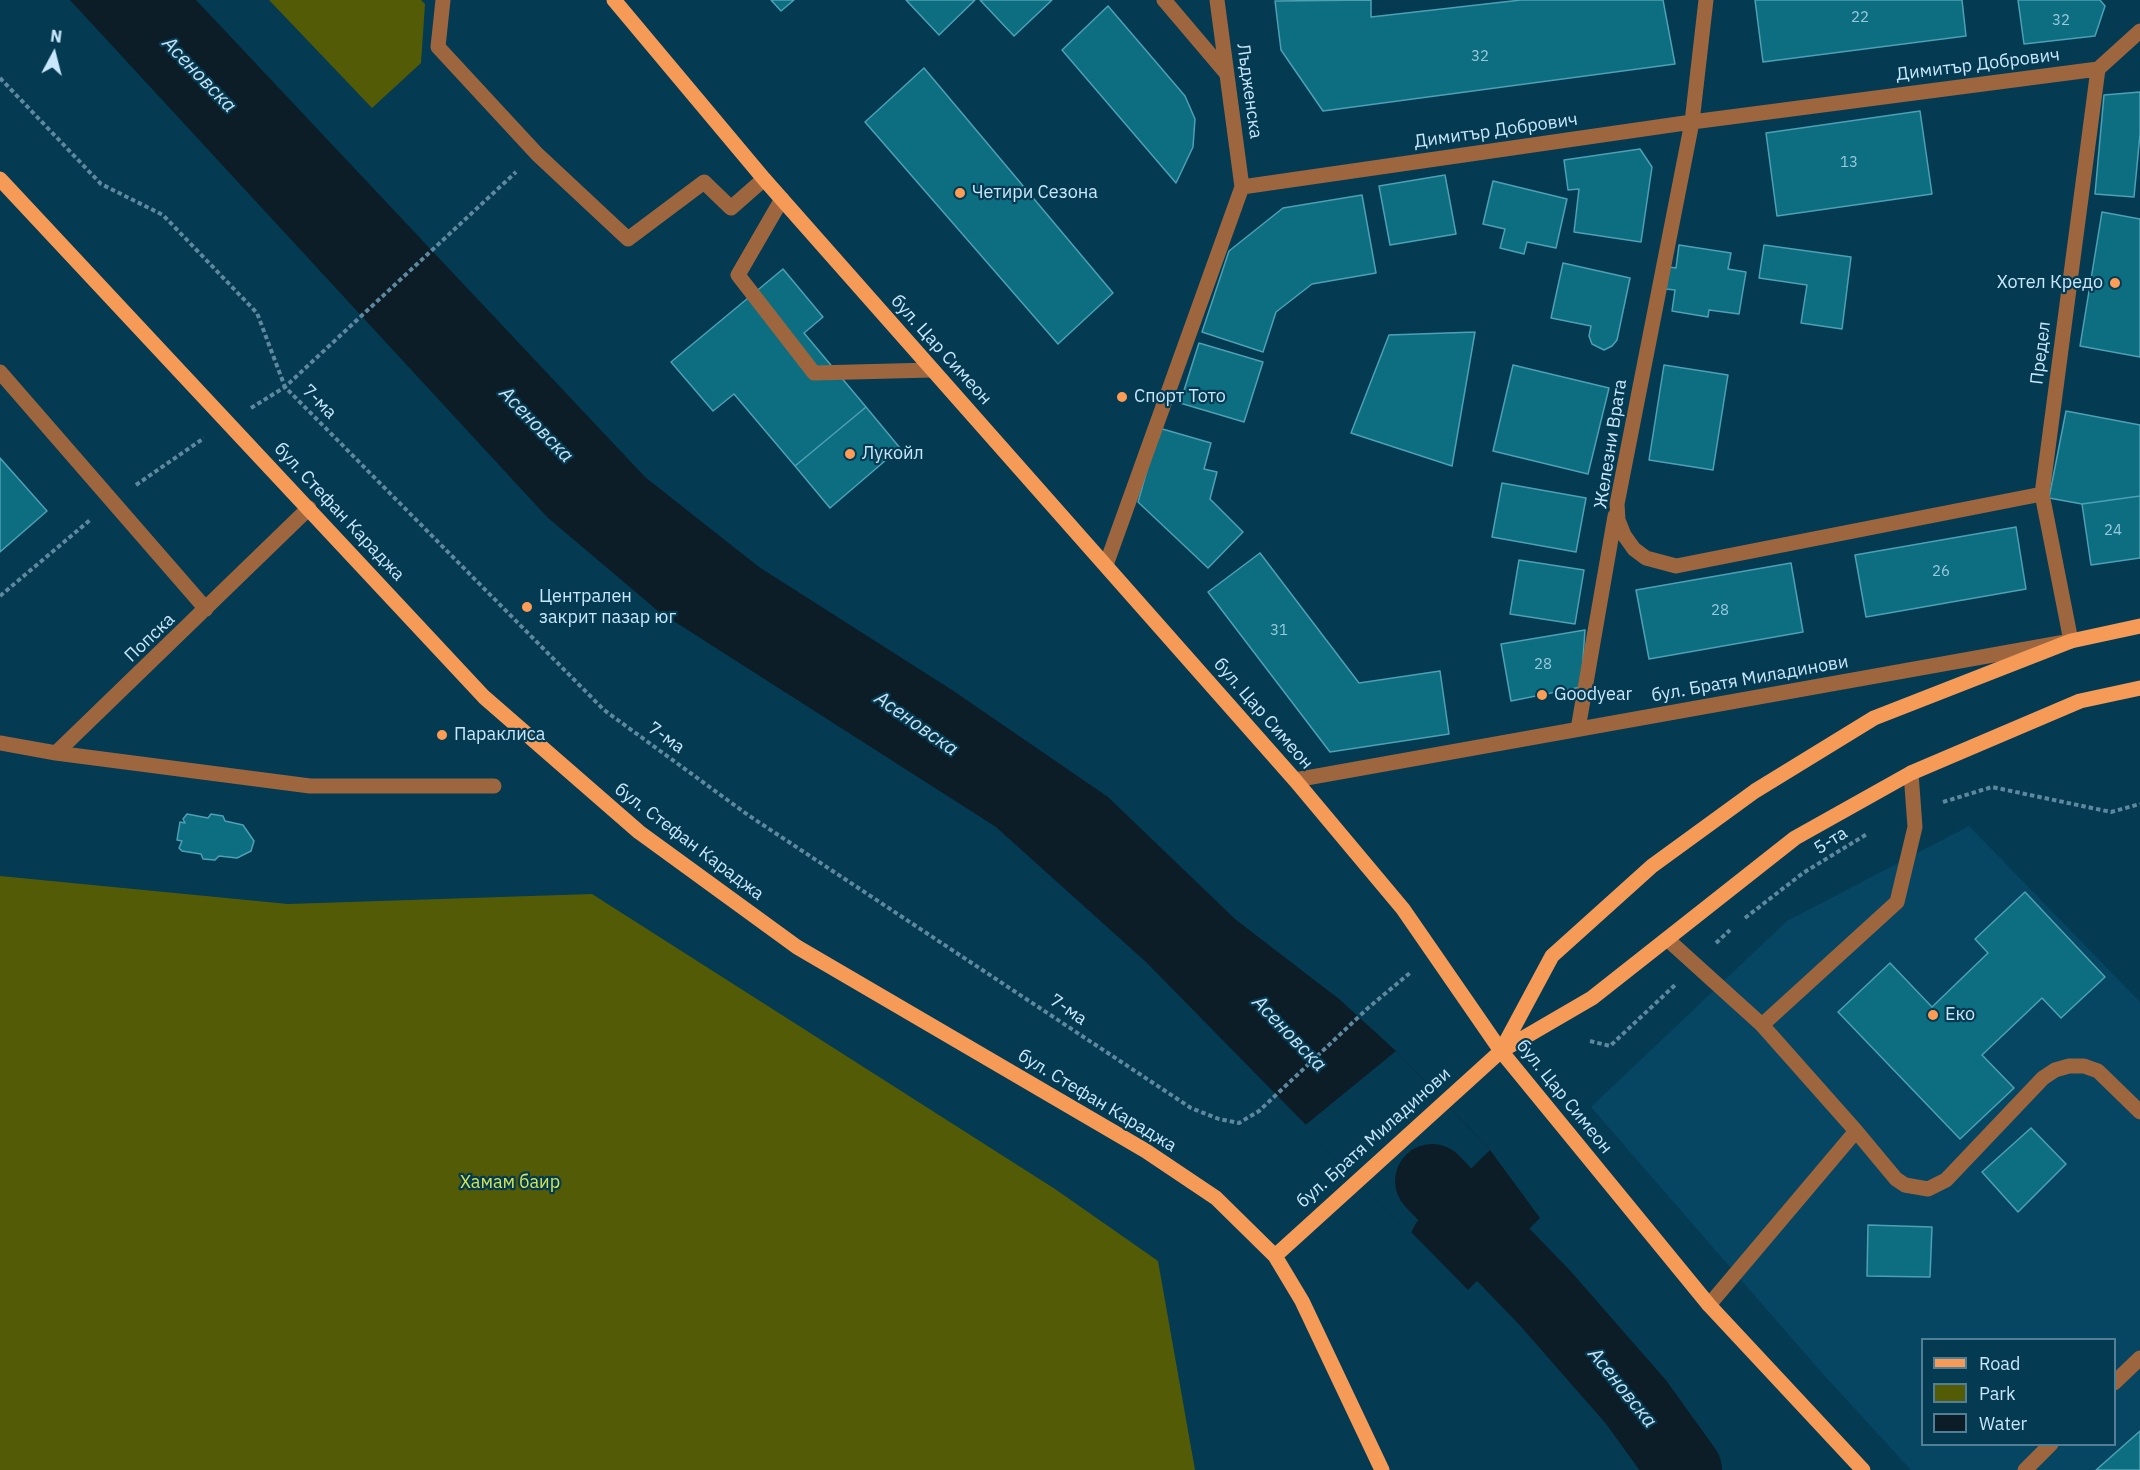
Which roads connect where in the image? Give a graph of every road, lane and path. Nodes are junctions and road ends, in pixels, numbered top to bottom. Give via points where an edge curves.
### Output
1 (443, 0) edge
2 (614, 0) edge
3 (1164, 0) edge
4 (1217, 0) edge
5 (1706, 0) edge
6 (2140, 31) edge
7 (2098, 69) junction
8 (1227, 74) junction
9 (0, 78) edge
10 (1692, 122) junction
11 (537, 154) junction
12 (0, 179) edge
13 (764, 179) junction
14 (1242, 187) junction
15 (782, 199) junction
16 (932, 370) junction
17 (0, 372) edge
18 (285, 387) junction
19 (2042, 494) junction
20 (1617, 504) junction
21 (309, 508) junction
22 (1106, 565) junction
23 (206, 609) junction
24 (2140, 626) edge
25 (2071, 641) junction
26 (2140, 688) edge
27 (1578, 729) junction
28 (0, 743) edge
29 (56, 753) junction
30 (1911, 773) junction
31 (1295, 780) junction
32 (494, 786) dead end
33 (2140, 804) edge
34 (1914, 811) junction
35 (1667, 939) junction
36 (1434, 954) junction
37 (1695, 964) junction
38 (1762, 1025) junction
39 (1590, 1041) dead end
40 (1501, 1051) junction
41 (2140, 1112) edge
42 (1857, 1131) junction
43 (1275, 1256) junction
44 (1710, 1305) junction
45 (2140, 1358) edge
46 (2116, 1382) edge
47 (2049, 1446) edge
48 (1382, 1470) edge
49 (1863, 1470) edge
50 (2025, 1470) edge

1 - 11 street via 438,47
2 - 13 main road, бул. Цар Симеон
3 - 8 street
4 - 8 street, Лъдженска
5 - 10 street, Железни Врата
6 - 7 street
7 - 10 street, Димитър Добрович
7 - 19 street, Предел
8 - 14 street, Лъдженска
9 - 18 path, 7-ма via 101,184 163,215 257,314
10 - 14 street, Димитър Добрович
10 - 20 street, Железни Врата
11 - 13 street via 628,239 704,182 731,208
11 - 18 path
12 - 21 main road, бул. Стефан Караджа
13 - 15 main road, бул. Цар Симеон
14 - 22 street
15 - 16 main road, бул. Цар Симеон
15 - 16 street via 738,275 814,373
16 - 22 main road, бул. Цар Симеон
17 - 23 street
18 - 36 path, 7-ма via 604,710 748,815 1191,1108 1239,1123 1259,1111 1368,1008
19 - 20 street, Железни Врата via 1676,566 1661,564 1634,549 1618,520
19 - 25 street, Предел
20 - 27 street
21 - 23 street, Попска
21 - 43 main road, бул. Стефан Караджа via 484,697 639,832 797,947 1146,1151 1216,1198
22 - 31 main road, бул. Цар Симеон
23 - 29 street, Попска
24 - 25 main road, бул. Братя Миладинови
25 - 27 street, бул. Братя Миладинови
25 - 40 main road, бул. Братя Миладинови via 1874,718 1755,791 1652,866 1552,956
26 - 30 main road, бул. Братя Миладинови via 2080,701
27 - 31 street, бул. Братя Миладинови
28 - 29 street
29 - 32 street via 310,786
30 - 34 street
30 - 35 main road, бул. Братя Миладинови via 1795,838
31 - 36 main road, бул. Цар Симеон via 1403,909
33 - 34 path, 5-та via 2111,813 1992,787
34 - 37 path, 5-та via 1895,817 1803,873 1729,930
34 - 38 street via 1915,827 1897,902
35 - 37 street
35 - 40 main road, бул. Братя Миладинови via 1592,998
36 - 40 main road, бул. Цар Симеон
37 - 38 street
37 - 39 path, 5-та via 1610,1046
38 - 42 street
40 - 43 main road, бул. Братя Миладинови
40 - 44 main road, бул. Цар Симеон
41 - 42 street via 2098,1071 2084,1066 2055,1070 1946,1180 1928,1189 1905,1185 1896,1179
42 - 44 street
43 - 48 main road, бул. Стефан Караджа via 1302,1301
44 - 49 main road, бул. Цар Симеон
45 - 46 street
47 - 50 street

